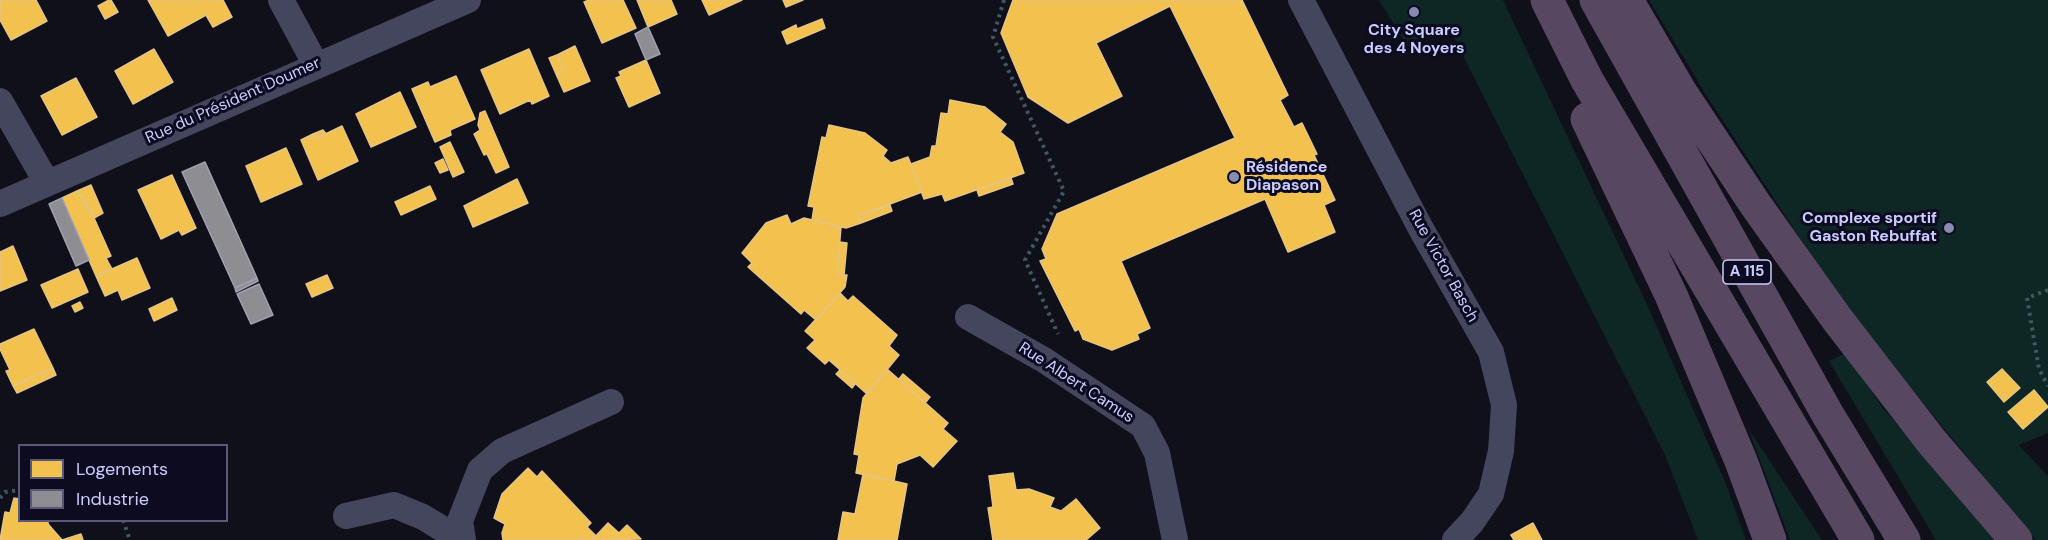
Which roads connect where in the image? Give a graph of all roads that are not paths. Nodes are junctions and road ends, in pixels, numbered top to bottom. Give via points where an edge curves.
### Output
1 (281, 0) edge
2 (468, 0) edge
3 (1301, 0) edge
4 (1547, 0) edge
5 (1596, 0) edge
6 (1627, 0) edge
7 (316, 65) junction
8 (1587, 80) junction
9 (0, 101) edge
10 (47, 183) junction
11 (0, 204) edge
12 (968, 317) dead end
13 (611, 402) dead end
14 (346, 516) dead end
15 (452, 540) edge
16 (463, 540) edge
17 (1175, 540) edge
18 (1455, 540) edge
19 (1770, 540) edge
20 (1858, 540) edge
21 (1904, 540) edge
22 (2016, 540) edge

1 - 7 street
2 - 7 street, Rue du Président Doumer
3 - 18 street, Rue Victor Basch via 1420,227 1491,352 1503,405 1501,451 1491,494
4 - 8 highway, A 115
5 - 21 highway, A 115 via 1822,405
6 - 22 highway via 1680,91 1837,320 1932,442
7 - 10 street, Rue du Président Doumer
8 - 19 highway via 1581,106 1671,296
8 - 20 highway, A 115
9 - 10 street
10 - 11 street, Rue du Président Doumer
12 - 17 street, Rue Albert Camus via 1059,370 1143,426 1157,453
13 - 16 street via 502,452 480,470 460,520
14 - 15 street via 394,505 423,517 446,531

